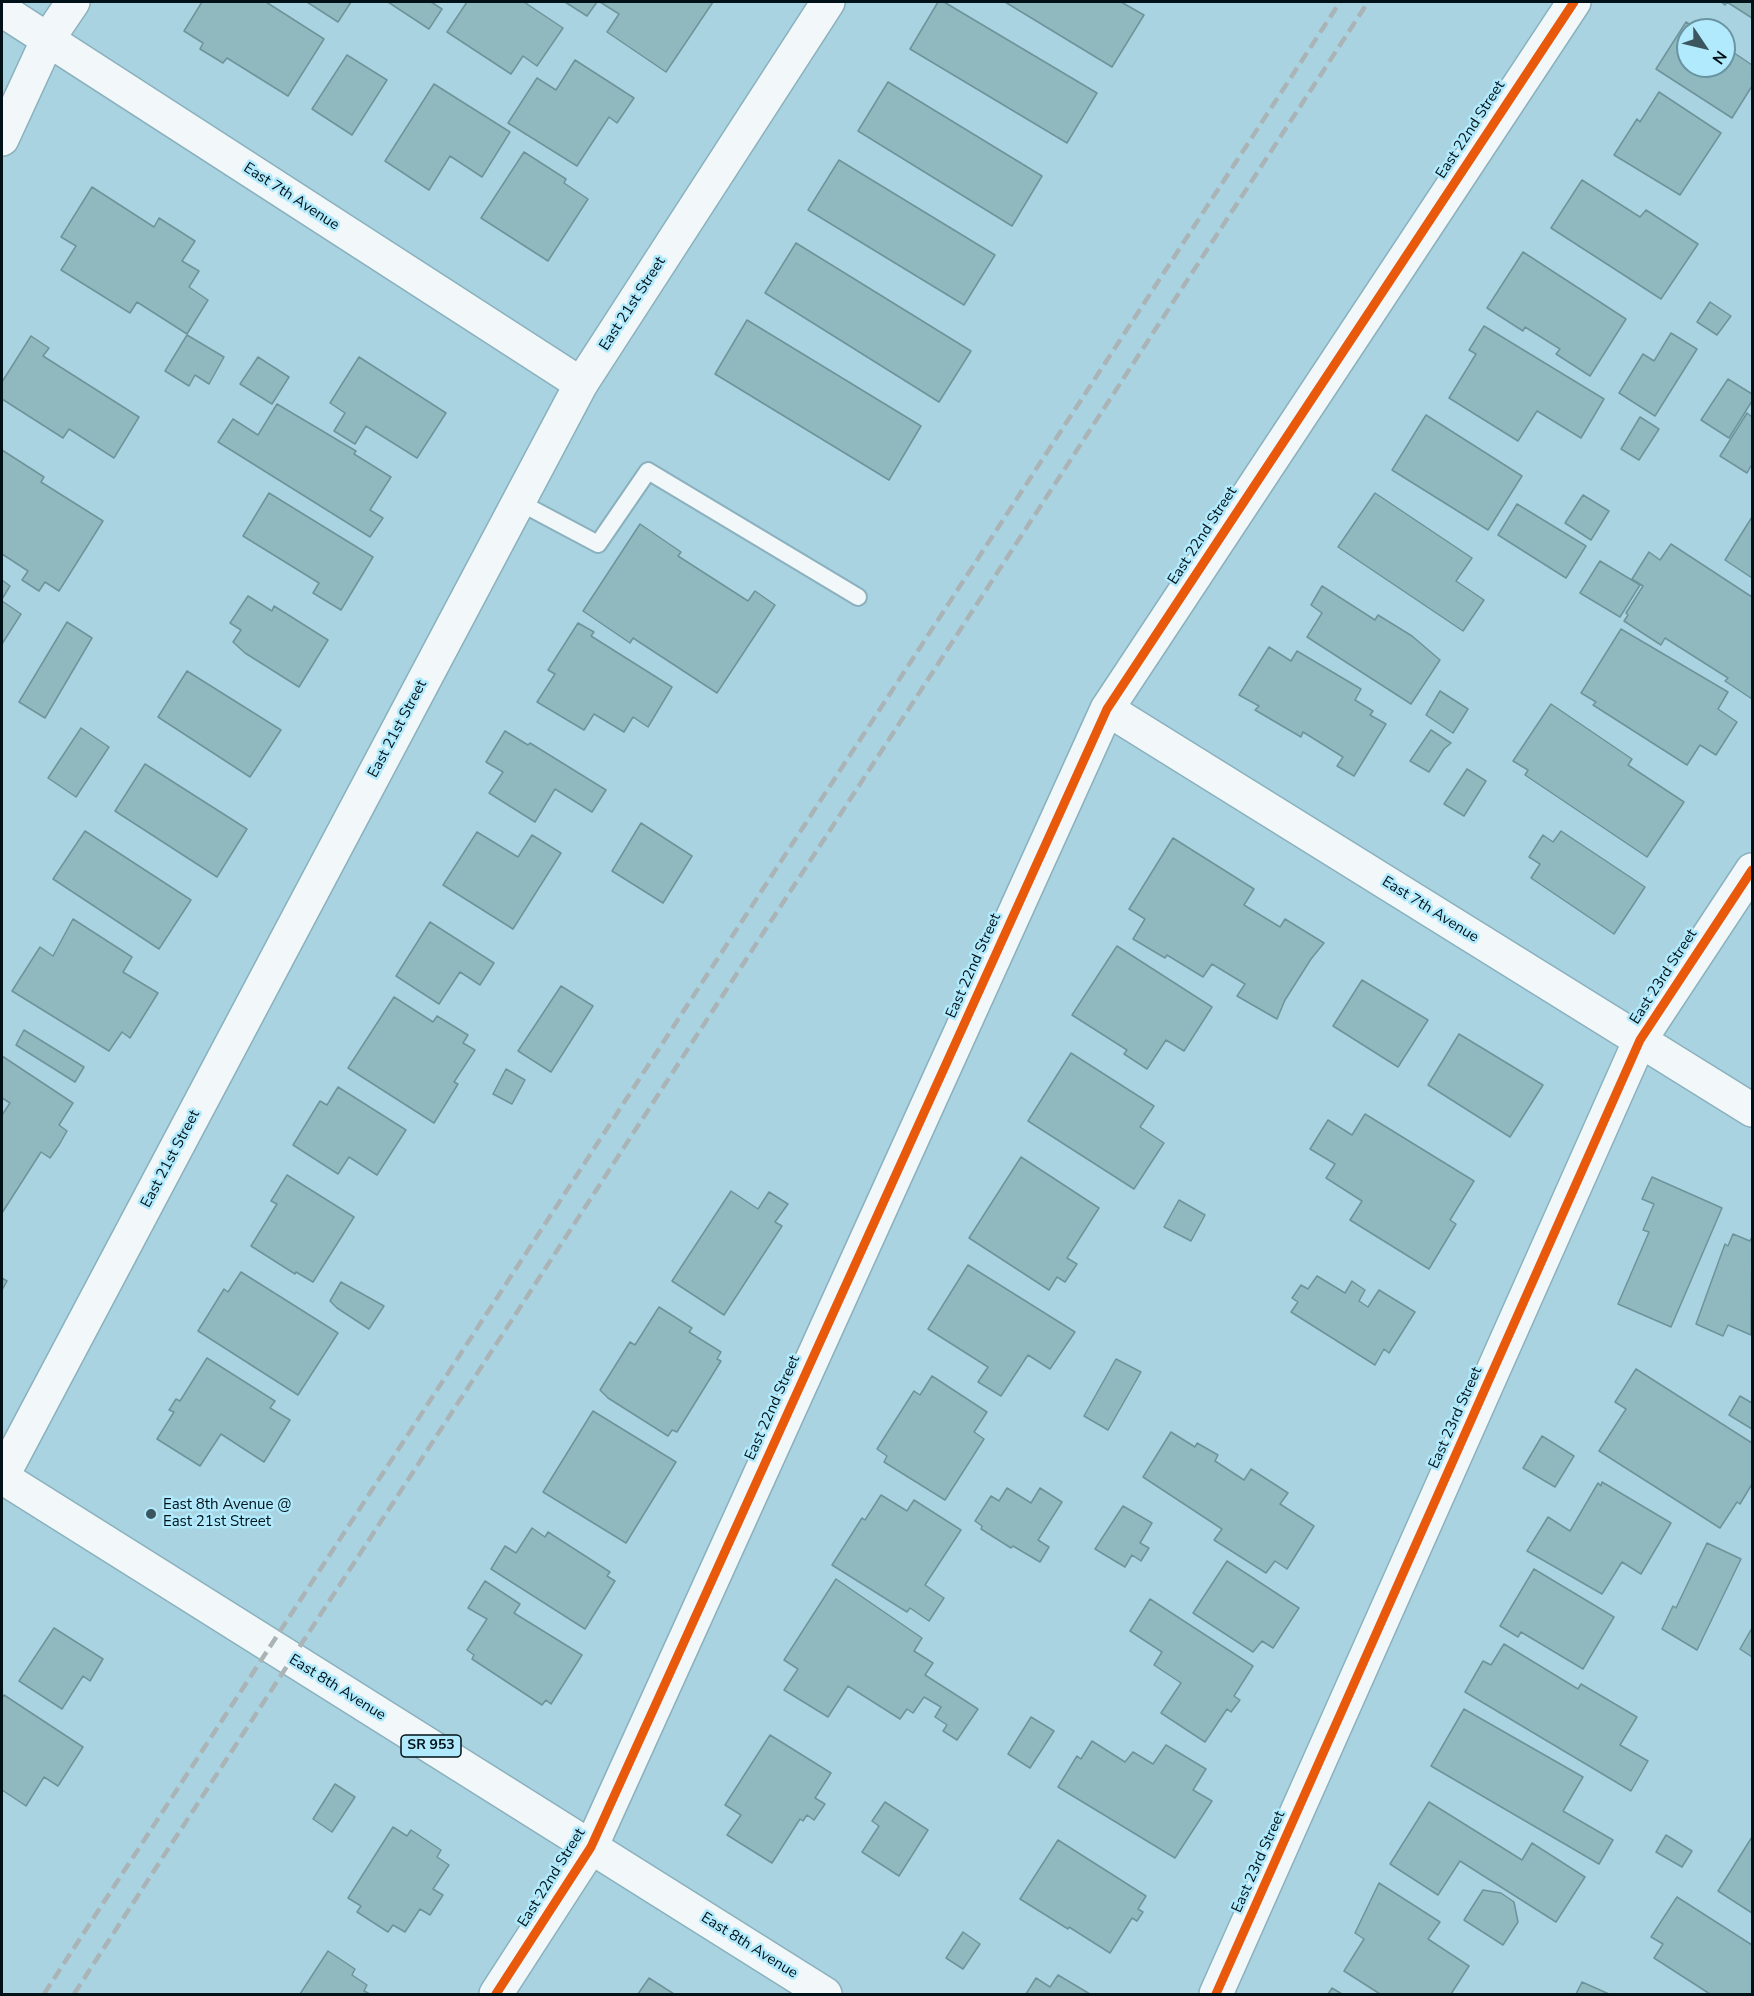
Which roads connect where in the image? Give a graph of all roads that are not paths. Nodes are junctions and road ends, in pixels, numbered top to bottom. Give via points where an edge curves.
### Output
1 (73, 2) edge
2 (828, 2) edge
3 (1574, 2) edge
4 (2, 10) edge
5 (48, 39) junction
6 (2, 139) edge
7 (581, 384) junction
8 (519, 502) junction
9 (858, 597) dead end
10 (1107, 710) junction
11 (1752, 870) edge
12 (1640, 1040) junction
13 (1752, 1110) edge
14 (2, 1477) edge
15 (591, 1847) junction
16 (496, 1995) edge
17 (825, 1995) edge
18 (1216, 1995) edge

1 - 5 street
2 - 7 street, East 21st Street
3 - 10 street, East 22nd Street
4 - 5 street, East 7th Avenue
5 - 6 street
5 - 7 street, East 7th Avenue
7 - 8 street, East 21st Street
8 - 9 lane via 598,544 648,471
8 - 14 street, East 21st Street
10 - 12 street, East 7th Avenue
10 - 15 street, East 22nd Street
11 - 12 street, East 23rd Street
12 - 13 street, East 7th Avenue
12 - 18 street, East 23rd Street
14 - 15 street, East 8th Avenue / SR 953
15 - 16 street, East 22nd Street
15 - 17 street, East 8th Avenue / SR 953

